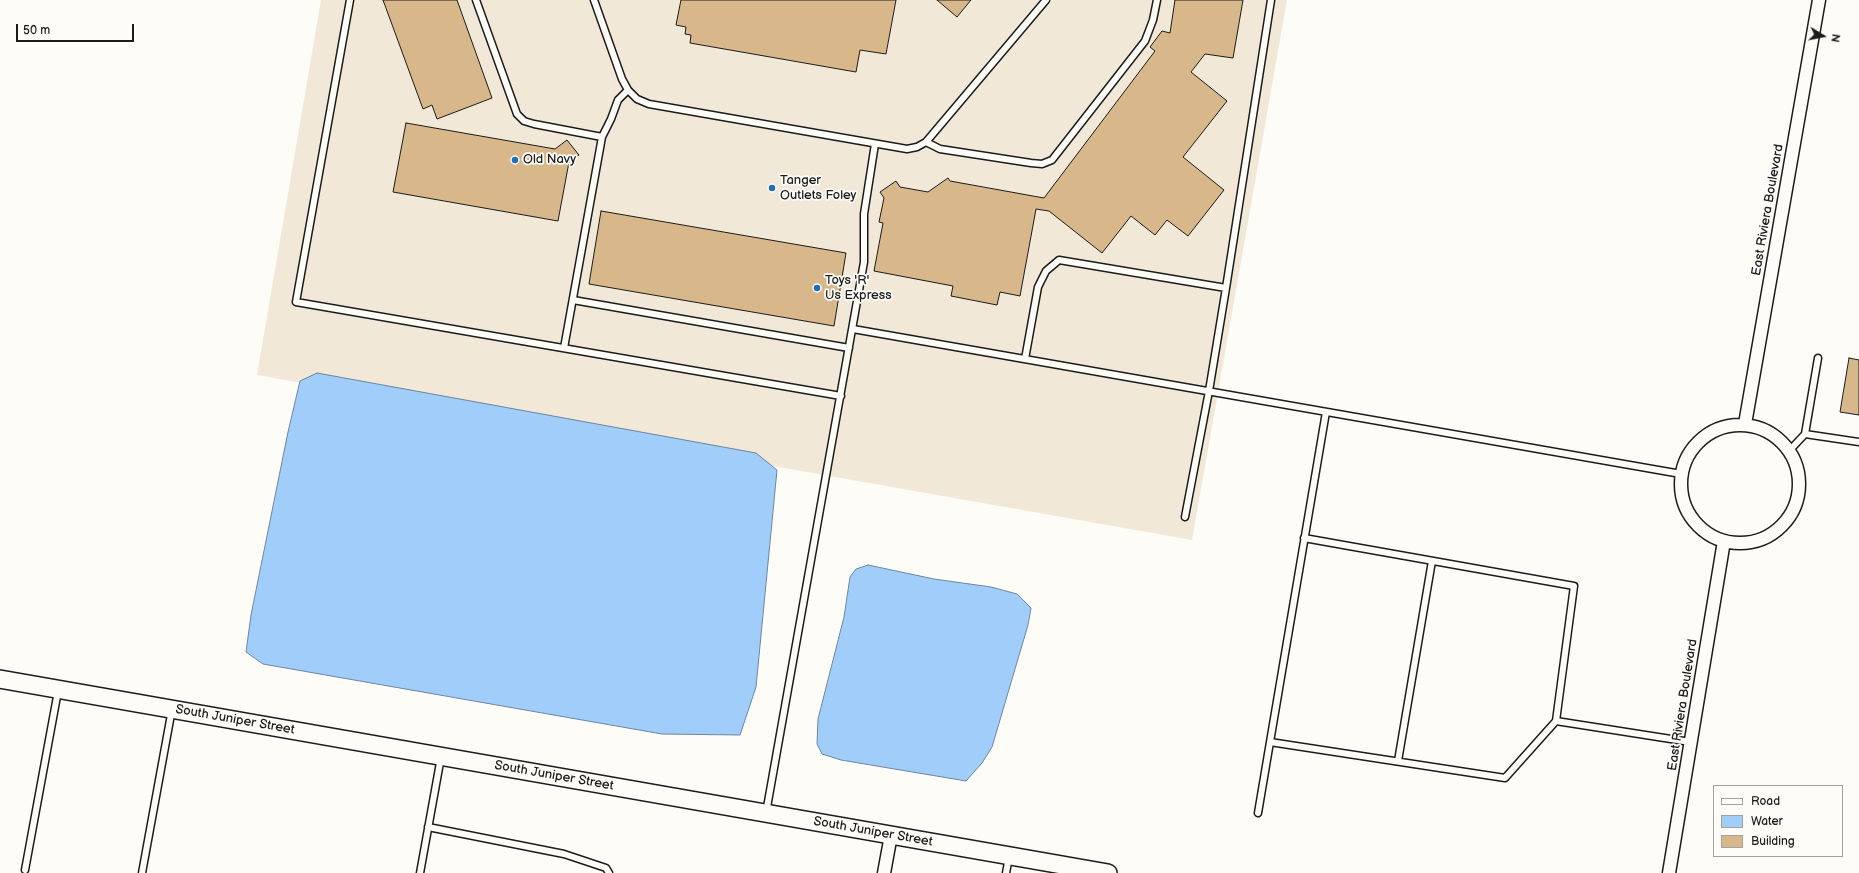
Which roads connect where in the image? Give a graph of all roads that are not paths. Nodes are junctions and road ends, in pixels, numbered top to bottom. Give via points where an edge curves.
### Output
1 (350, 0) edge
2 (476, 0) edge
3 (594, 0) edge
4 (1046, 0) edge
5 (1157, 0) edge
6 (1270, 0) edge
7 (1818, 0) edge
8 (628, 90) junction
9 (602, 137) junction
10 (926, 142) junction
11 (875, 144) junction
12 (1226, 288) junction
13 (573, 300) junction
14 (853, 329) junction
15 (564, 348) junction
16 (849, 348) junction
17 (1818, 358) dead end
18 (1025, 359) junction
19 (1209, 391) junction
20 (840, 396) junction
21 (1326, 412) junction
22 (1745, 424) junction
23 (1805, 434) junction
24 (1859, 442) edge
25 (1789, 451) junction
26 (1681, 474) junction
27 (1185, 517) dead end
28 (1304, 538) junction
29 (1724, 541) junction
30 (1432, 561) junction
31 (0, 679) edge
32 (58, 689) junction
33 (172, 709) junction
34 (1556, 721) junction
35 (1270, 742) junction
36 (1690, 742) junction
37 (441, 757) junction
38 (1398, 761) junction
39 (766, 813) junction
40 (1258, 813) dead end
41 (428, 827) junction
42 (891, 835) junction
43 (1010, 856) junction
44 (26, 870) dead end
45 (142, 873) edge
46 (420, 873) edge
47 (609, 873) edge
48 (884, 873) edge
49 (1006, 873) edge
50 (1108, 873) edge
51 (1669, 873) edge

1 - 15 lane via 296,302
2 - 9 lane via 517,114 524,121 534,124
3 - 8 lane
4 - 10 lane
5 - 10 lane via 1145,41 1052,160 1042,164 1031,163 940,149
6 - 12 lane
7 - 22 street, East Riviera Boulevard
8 - 9 lane via 618,100
8 - 11 lane via 637,99 649,104
9 - 13 lane
10 - 11 lane via 907,149
11 - 14 lane via 864,214 864,262
12 - 18 lane via 1059,260 1046,271 1038,287
12 - 19 lane
13 - 15 lane
13 - 16 lane
14 - 16 lane
14 - 18 lane
15 - 20 lane
16 - 20 lane
17 - 23 lane
18 - 19 lane
19 - 21 lane
19 - 27 lane
20 - 39 lane
21 - 26 lane
21 - 28 lane
22 - 25 street via 1767,430 1784,443
22 - 26 street via 1718,428 1701,438 1688,455
23 - 24 lane
23 - 25 lane
25 - 29 street via 1795,460 1799,481 1798,496 1790,515 1777,531 1762,539 1742,543
26 - 29 street via 1683,501 1692,519 1707,534
28 - 30 lane
28 - 35 lane
29 - 36 street, East Riviera Boulevard
30 - 34 lane via 1574,586
30 - 38 lane
31 - 32 street, South Juniper Street
32 - 33 street, South Juniper Street
32 - 44 lane
33 - 37 street, South Juniper Street
33 - 45 lane
34 - 36 lane
34 - 38 lane via 1504,778
35 - 38 lane
35 - 40 lane
36 - 51 street, East Riviera Boulevard
37 - 39 street, South Juniper Street
37 - 41 lane
39 - 42 street, South Juniper Street
41 - 46 lane
41 - 47 lane via 564,854 606,868
42 - 43 street, South Juniper Street
42 - 48 street
43 - 49 lane
43 - 50 street, South Juniper Street

